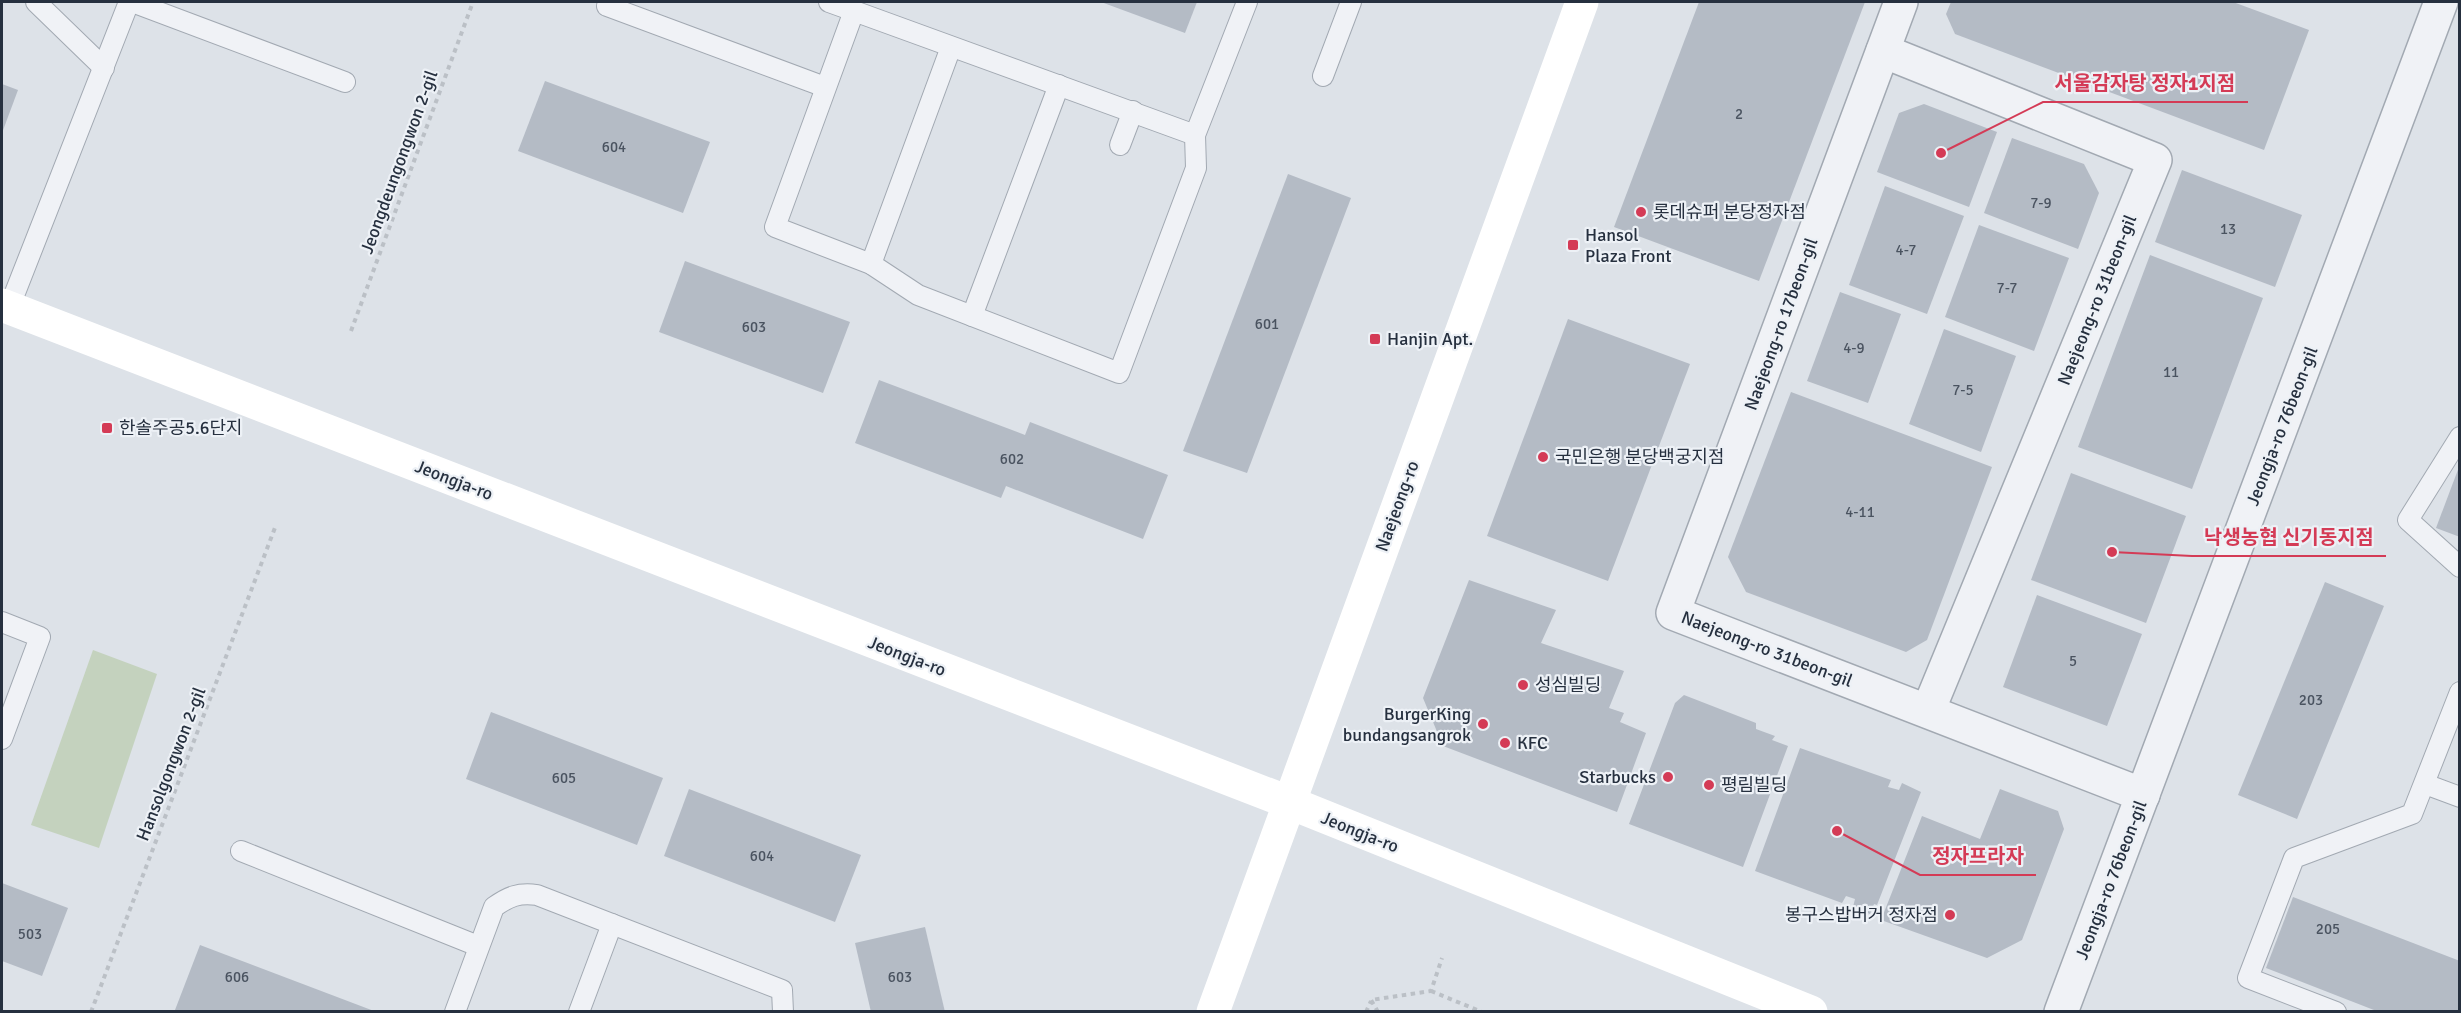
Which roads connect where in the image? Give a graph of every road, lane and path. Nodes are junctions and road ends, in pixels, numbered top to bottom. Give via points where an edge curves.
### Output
1 (36, 2) edge
2 (131, 2) edge
3 (473, 2) edge
4 (609, 2) edge
5 (829, 2) edge
6 (1247, 2) edge
7 (1352, 2) edge
8 (1582, 2) edge
9 (1901, 2) edge
10 (2440, 7) edge
11 (854, 10) junction
12 (951, 47) junction
13 (1883, 51) junction
14 (104, 68) junction
15 (1323, 75) dead end
16 (345, 82) dead end
17 (1059, 85) junction
18 (825, 87) junction
19 (1133, 111) junction
20 (1195, 135) junction
21 (1120, 145) dead end
22 (871, 264) junction
23 (5, 307) edge
24 (972, 316) junction
25 (351, 331) dead end
26 (2460, 437) edge
27 (276, 525) dead end
28 (2460, 567) edge
29 (1673, 613) joint
30 (2, 622) edge
31 (2460, 692) edge
32 (1928, 711) junction
33 (2, 739) edge
34 (2425, 784) junction
35 (2143, 795) junction
36 (2460, 797) edge
37 (1287, 802) junction
38 (240, 850) dead end
39 (612, 924) junction
40 (478, 946) junction
41 (1442, 958) dead end
42 (1431, 992) junction
43 (1371, 1000) junction
44 (91, 1011) edge
45 (455, 1011) edge
46 (579, 1011) edge
47 (783, 1011) edge
48 (1212, 1011) edge
49 (1366, 1011) edge
50 (1378, 1011) edge
51 (1482, 1011) edge
52 (1811, 1011) edge
53 (2061, 1011) edge
54 (2336, 1011) edge

1 - 14 lane
2 - 14 lane
2 - 16 lane
3 - 25 path, Jeongdeungongwon 2-gil
4 - 18 lane via 607,6
5 - 11 lane
6 - 20 lane
7 - 15 lane
8 - 37 street, Naejeong-ro
9 - 13 street, Naejeong-ro 17beon-gil
10 - 35 street, Jeongja-ro 76beon-gil
11 - 12 lane
11 - 18 lane
12 - 17 lane
12 - 22 lane
13 - 29 street, Naejeong-ro 17beon-gil
13 - 32 street, Naejeong-ro 31beon-gil via 2155,160
14 - 23 lane
17 - 19 lane
17 - 24 lane
18 - 22 lane via 775,227
19 - 20 lane
19 - 21 lane
20 - 24 lane via 1196,168 1119,373
22 - 24 lane via 918,296
23 - 37 street, Jeongja-ro
26 - 28 lane via 2408,520
27 - 44 path, Hansolgongwon 2-gil
29 - 32 street, Naejeong-ro 31beon-gil
30 - 33 lane via 40,637
31 - 34 lane
32 - 35 street, Naejeong-ro 31beon-gil
34 - 36 lane
34 - 54 lane via 2412,813 2294,858 2248,978
35 - 53 street, Jeongja-ro 76beon-gil
37 - 48 street, Naejeong-ro
37 - 52 street, Jeongja-ro
38 - 40 lane
39 - 40 lane via 524,893 508,897 494,907
39 - 46 lane
39 - 47 lane via 782,990
40 - 45 lane
41 - 42 path
42 - 43 path
42 - 51 path
43 - 49 path
43 - 50 path

